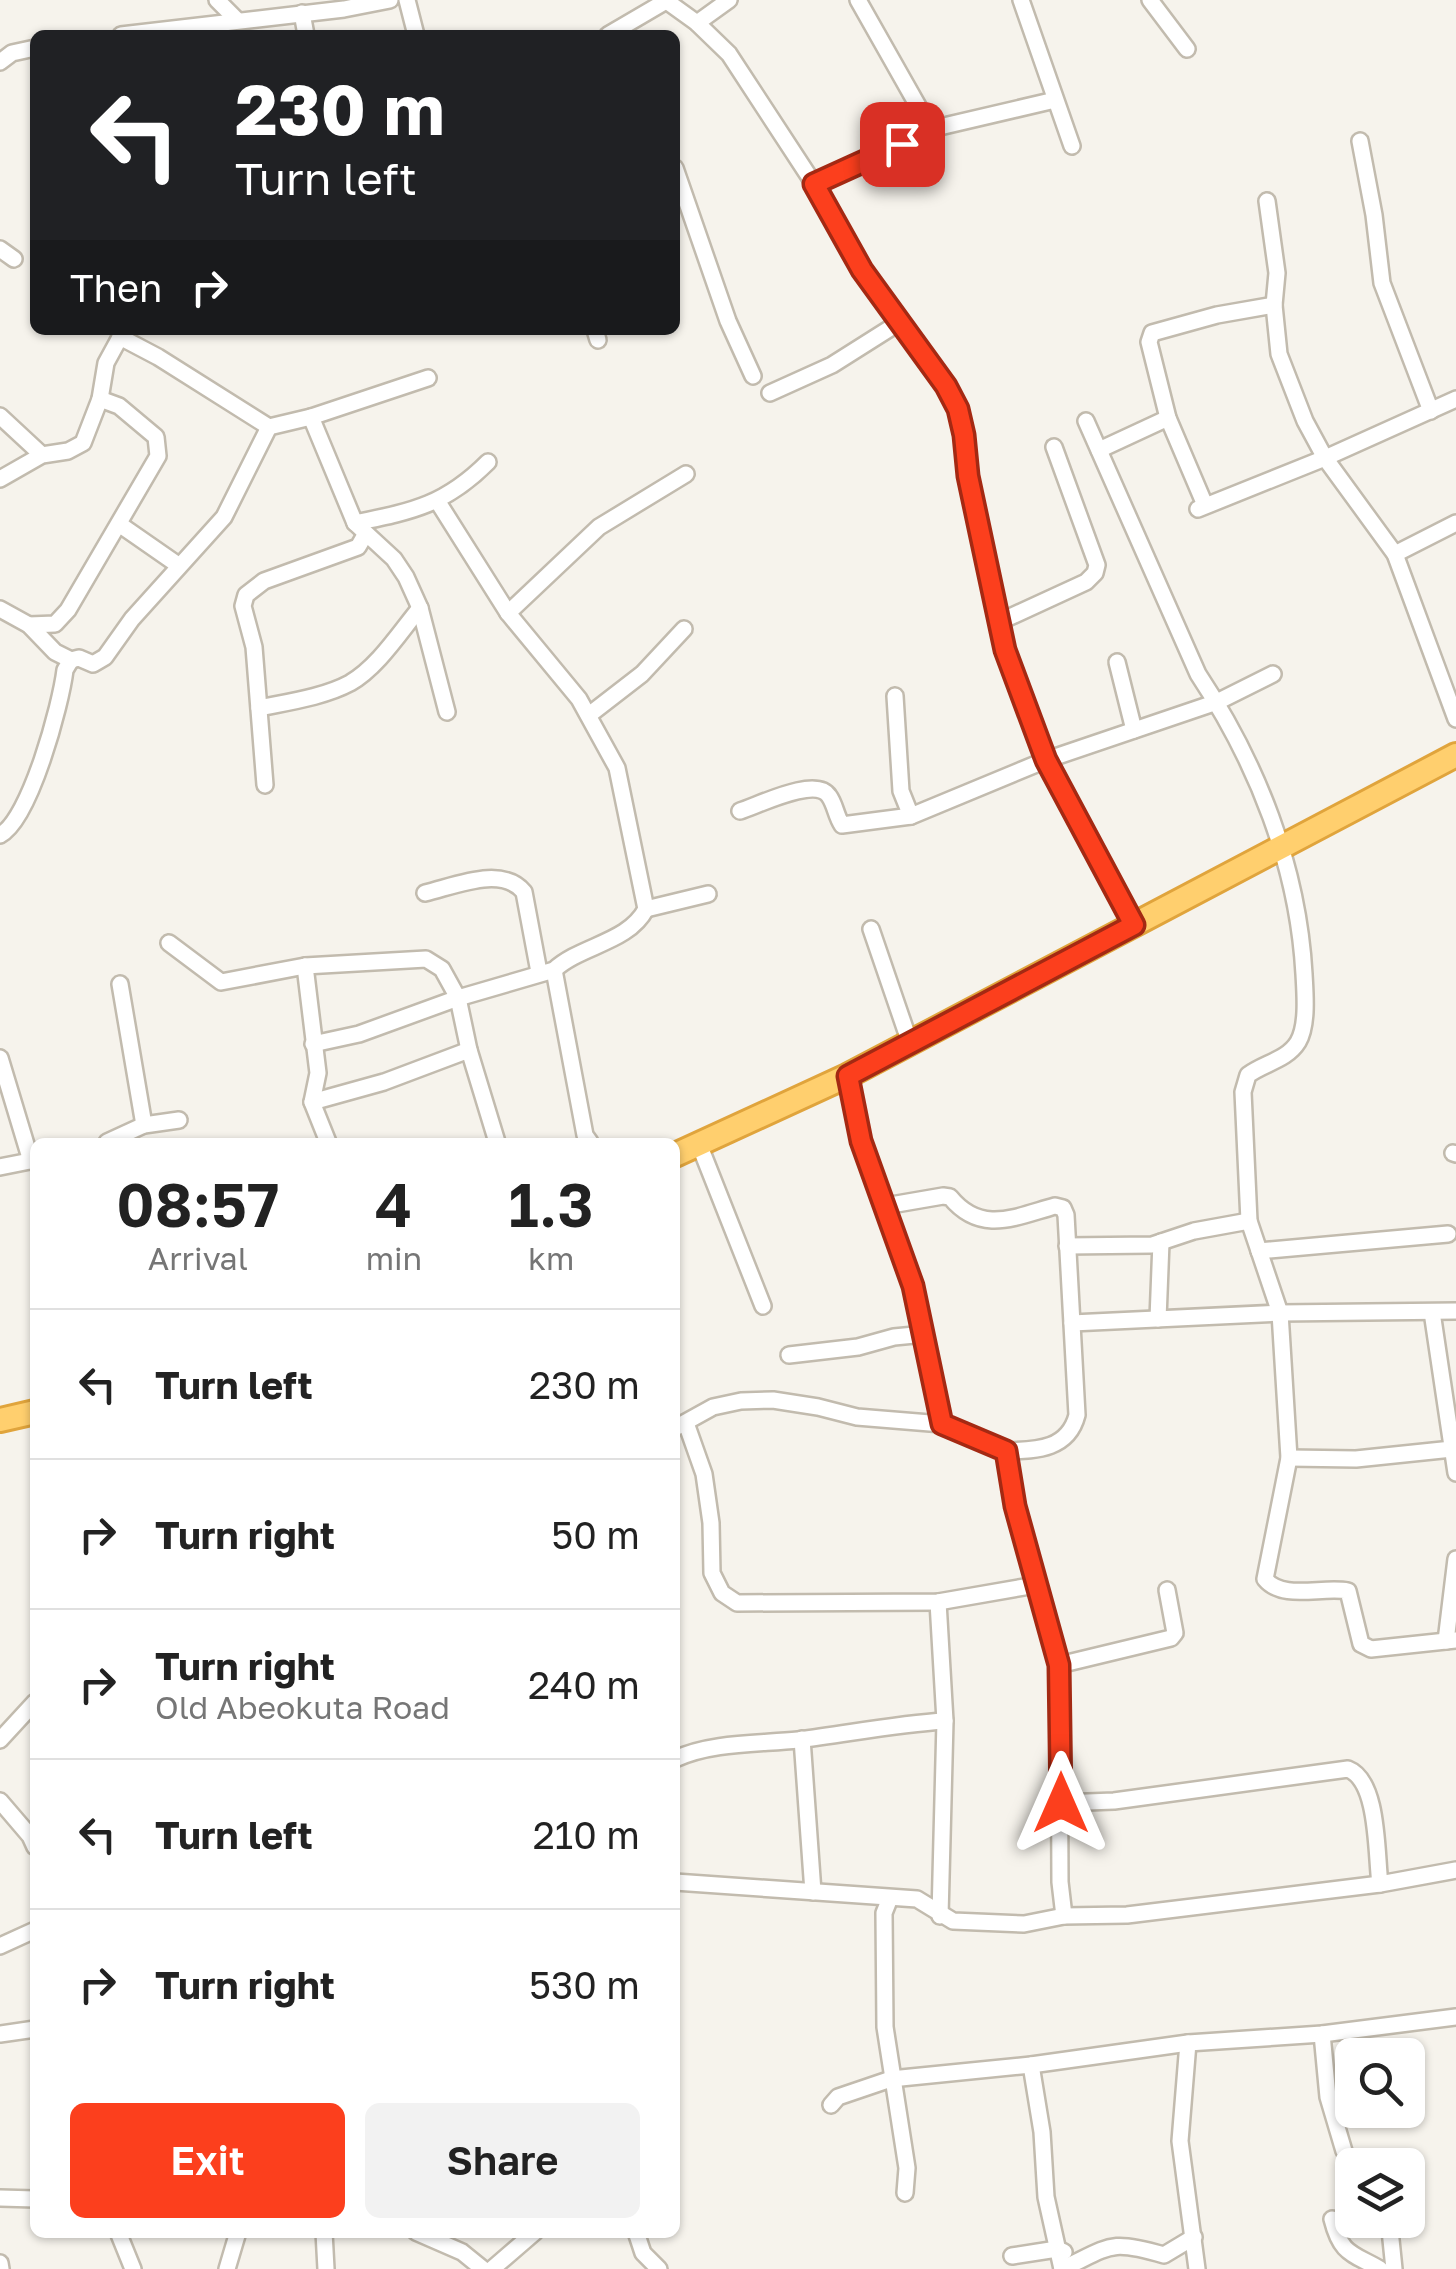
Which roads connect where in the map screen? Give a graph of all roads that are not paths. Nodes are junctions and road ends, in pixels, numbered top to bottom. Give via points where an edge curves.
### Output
1 (217, 0) edge
2 (390, 0) edge
3 (406, 0) edge
4 (665, 0) edge
5 (729, 0) edge
6 (858, 0) edge
7 (1021, 0) edge
8 (1150, 0) edge
9 (302, 13) junction
10 (237, 20) junction
11 (698, 23) junction
12 (217, 28) edge
13 (190, 30) edge
14 (305, 30) edge
15 (415, 30) edge
16 (620, 30) edge
17 (30, 49) edge
18 (1187, 49) dead end
19 (0, 62) edge
20 (1055, 100) junction
21 (931, 129) junction
22 (1360, 141) dead end
23 (1072, 146) dead end
24 (680, 183) edge
25 (814, 184) junction
26 (1267, 201) dead end
27 (0, 249) edge
28 (14, 260) dead end
29 (1274, 305) junction
30 (900, 322) junction
31 (121, 335) edge
32 (125, 335) edge
33 (752, 376) dead end
34 (428, 378) dead end
35 (770, 394) dead end
36 (100, 399) junction
37 (1456, 399) edge
38 (1430, 411) junction
39 (0, 416) edge
40 (311, 417) junction
41 (1168, 418) junction
42 (1086, 421) dead end
43 (268, 427) junction
44 (1054, 447) dead end
45 (1099, 450) junction
46 (42, 456) junction
47 (1325, 458) junction
48 (488, 462) dead end
49 (686, 474) dead end
50 (0, 479) edge
51 (438, 502) junction
52 (1456, 523) edge
53 (119, 524) junction
54 (360, 529) junction
55 (1395, 554) junction
56 (178, 565) junction
57 (420, 608) junction
58 (0, 609) edge
59 (508, 614) junction
60 (999, 622) junction
61 (29, 625) junction
62 (684, 628) dead end
63 (71, 660) junction
64 (1117, 662) dead end
65 (1274, 674) dead end
66 (1449, 681) edge
67 (895, 696) dead end
68 (1217, 702) junction
69 (259, 708) junction
70 (447, 712) dead end
71 (589, 716) junction
72 (1456, 719) edge
73 (1134, 730) junction
74 (1456, 755) edge
75 (1046, 760) junction
76 (265, 784) dead end
77 (740, 811) dead end
78 (911, 816) junction
79 (0, 835) edge
80 (1283, 848) junction
81 (424, 892) dead end
82 (708, 894) dead end
83 (646, 910) junction
84 (1134, 925) junction
85 (871, 928) dead end
86 (169, 943) dead end
87 (306, 966) junction
88 (546, 971) junction
89 (120, 984) dead end
90 (458, 998) junction
91 (910, 1043) junction
92 (313, 1044) junction
93 (469, 1050) junction
94 (0, 1058) edge
95 (848, 1076) junction
96 (312, 1102) junction
97 (179, 1120) dead end
98 (144, 1126) junction
99 (117, 1138) edge
100 (326, 1138) edge
101 (496, 1138) edge
102 (587, 1138) edge
103 (699, 1144) junction
104 (30, 1151) edge
105 (680, 1153) edge
106 (30, 1161) edge
107 (0, 1167) edge
108 (885, 1206) junction
109 (1250, 1221) junction
110 (1448, 1234) dead end
111 (1162, 1242) junction
112 (1067, 1246) junction
113 (1260, 1251) junction
114 (763, 1306) dead end
115 (1456, 1311) edge
116 (1432, 1312) junction
117 (1280, 1314) junction
118 (1158, 1319) junction
119 (1072, 1322) junction
120 (925, 1334) junction
121 (789, 1355) dead end
122 (30, 1412) edge
123 (1, 1415) edge
124 (942, 1424) junction
125 (680, 1426) edge
126 (1452, 1449) junction
127 (1006, 1451) junction
128 (1289, 1458) junction
129 (1456, 1474) edge
130 (1456, 1559) edge
131 (1036, 1584) junction
132 (1168, 1590) dead end
133 (938, 1602) junction
134 (1451, 1640) edge
135 (1059, 1665) junction
136 (30, 1707) edge
137 (944, 1722) junction
138 (802, 1739) junction
139 (0, 1740) edge
140 (680, 1758) edge
141 (0, 1801) edge
142 (1061, 1803) junction
143 (30, 1836) edge
144 (1456, 1870) edge
145 (680, 1882) edge
146 (1380, 1884) junction
147 (813, 1892) junction
148 (883, 1902) junction
149 (940, 1916) junction
150 (1064, 1916) junction
151 (30, 1932) edge
152 (0, 1946) edge
153 (1456, 2017) edge
154 (30, 2030) edge
155 (0, 2034) edge
156 (1322, 2034) junction
157 (1188, 2043) junction
158 (1031, 2065) junction
159 (891, 2080) junction
160 (831, 2105) dead end
161 (1343, 2148) edge
162 (905, 2192) dead end
163 (0, 2198) edge
164 (30, 2199) edge
165 (1332, 2219) dead end
166 (1194, 2236) junction
167 (120, 2238) edge
168 (236, 2238) edge
169 (324, 2238) edge
170 (430, 2238) edge
171 (528, 2238) edge
172 (638, 2238) edge
173 (1391, 2238) edge
174 (1058, 2249) junction
175 (1012, 2256) dead end
176 (1081, 2260) junction
177 (133, 2269) edge
178 (228, 2269) edge
179 (326, 2269) edge
180 (483, 2269) edge
181 (492, 2269) edge
182 (659, 2269) edge
183 (1062, 2269) edge
184 (1197, 2269) edge
185 (1380, 2269) edge
186 (1394, 2269) edge

1 - 10 street
2 - 9 street
3 - 15 street
4 - 11 street
4 - 16 street
5 - 11 street
6 - 21 street
7 - 20 street
8 - 18 street
9 - 10 street
9 - 14 street
10 - 12 street
11 - 25 street via 729,54
12 - 13 street
17 - 19 street
20 - 21 street
20 - 23 street
21 - 25 street
22 - 38 street via 1382,284
24 - 33 street
25 - 30 street
26 - 29 street via 1277,273
27 - 28 street
29 - 41 street via 1152,333
29 - 47 street via 1278,354
30 - 35 street
30 - 60 street via 958,409
31 - 36 street via 106,363
32 - 43 street
34 - 40 street
36 - 46 street via 83,443
36 - 53 street via 156,437 158,456
37 - 38 street
38 - 47 street
39 - 46 street
40 - 43 street
40 - 54 street
41 - 45 street
41 - 47 street via 1202,507
42 - 45 street
43 - 56 street via 224,517
44 - 60 street via 1096,573
45 - 68 street via 1198,674
46 - 50 street
47 - 55 street
48 - 51 street
49 - 59 street via 600,527
51 - 54 street
51 - 59 street
52 - 55 street
53 - 56 street
53 - 61 street via 68,610 55,624
54 - 57 street via 394,559
54 - 69 street via 358,547 246,595
55 - 66 street
56 - 63 street via 105,657 93,664
57 - 69 street via 350,682
57 - 70 street
58 - 61 street
59 - 71 street
60 - 75 street
61 - 63 street
62 - 71 street via 642,674
63 - 79 street via 42,762 22,808
64 - 73 street
65 - 68 street
66 - 72 street
67 - 78 street via 901,792
68 - 73 street
68 - 80 street
69 - 76 street
71 - 83 street via 617,768
73 - 75 street
74 - 80 highway
75 - 78 street
75 - 84 street
77 - 78 street via 809,787 830,796 842,825
80 - 84 highway
80 - 109 street via 1302,936 1306,994 1300,1038 1288,1055 1248,1074 1243,1092
81 - 88 street via 498,877 516,883
82 - 83 street
83 - 88 street via 638,925
84 - 91 highway
85 - 91 street
86 - 87 street via 221,982
87 - 90 street via 426,960 442,970
87 - 92 street
88 - 90 street
88 - 102 street
89 - 98 street
90 - 92 street
90 - 93 street
91 - 95 highway
92 - 96 street via 318,1073
93 - 96 street
93 - 101 street
94 - 104 street
95 - 103 highway
95 - 108 street via 861,1141
96 - 100 street
97 - 98 street
98 - 99 street
103 - 105 highway
103 - 114 street
106 - 107 street
108 - 112 street via 943,1196 979,1220 996,1221 1055,1206 1066,1215
108 - 120 street
109 - 111 street
109 - 113 street
110 - 113 street
111 - 112 street
111 - 118 street
112 - 119 street
113 - 117 street
115 - 116 street
116 - 117 street
116 - 126 street
117 - 118 street
117 - 128 street
118 - 119 street
119 - 127 street via 1074,1426 1046,1449
120 - 121 street
120 - 124 street
122 - 123 highway
124 - 125 street via 772,1400 713,1407
124 - 127 street
125 - 133 street via 704,1474 712,1573 722,1593 737,1603
126 - 128 street via 1356,1460
126 - 129 street
127 - 131 street
128 - 134 street via 1264,1573 1268,1584 1348,1591 1360,1644 1371,1648
130 - 134 street
131 - 133 street
131 - 135 street
132 - 135 street via 1171,1638
133 - 137 street
135 - 142 street
136 - 139 street
137 - 138 street
137 - 149 street
138 - 140 street
138 - 147 street
141 - 143 street
142 - 146 street via 1348,1769 1362,1777 1370,1796
142 - 150 street
144 - 146 street
145 - 147 street
146 - 150 street via 1128,1915
147 - 148 street
148 - 149 street via 917,1899
148 - 159 street
149 - 150 street via 984,1924
151 - 152 street
153 - 156 street
154 - 155 street
156 - 157 street
156 - 161 street via 1326,2084
157 - 158 street
157 - 166 street via 1180,2141
158 - 159 street
158 - 174 street
159 - 160 street
159 - 162 street
163 - 164 street
165 - 185 street via 1352,2257
166 - 176 street via 1168,2254 1114,2244
166 - 184 street
167 - 177 street
168 - 178 street
169 - 179 street
170 - 180 street
171 - 181 street
172 - 182 street
173 - 186 street
174 - 175 street
174 - 176 street
174 - 183 street
176 - 183 street

